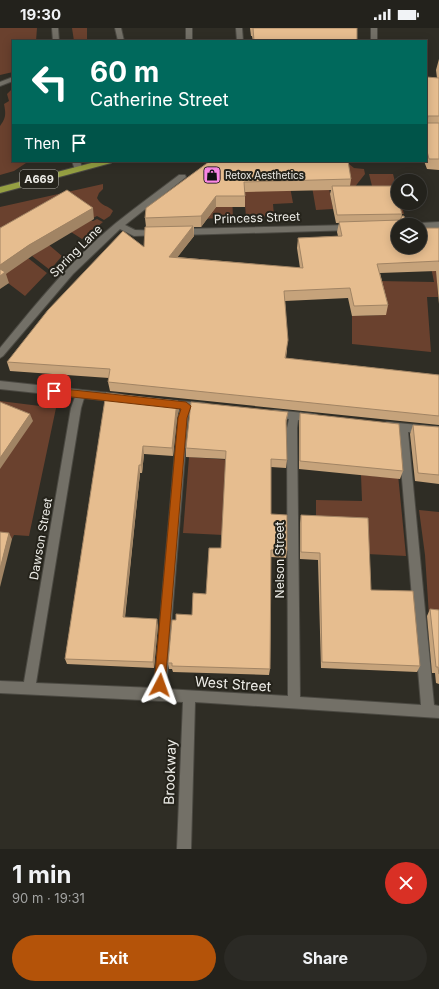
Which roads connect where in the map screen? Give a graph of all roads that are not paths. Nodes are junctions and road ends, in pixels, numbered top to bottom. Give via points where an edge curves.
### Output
1 (55, 28) edge
2 (118, 28) edge
3 (189, 28) edge
4 (239, 28) edge
5 (374, 28) edge
6 (56, 40) edge
7 (121, 40) edge
8 (189, 40) edge
9 (240, 40) edge
10 (374, 40) edge
11 (12, 79) edge
12 (0, 84) edge
13 (100, 162) edge
14 (77, 165) edge
15 (182, 177) dead end
16 (0, 190) edge
17 (119, 225) junction
18 (439, 225) edge
19 (427, 226) edge
20 (362, 227) edge
21 (0, 354) edge
22 (0, 385) edge
23 (81, 394) junction
24 (126, 399) edge
25 (156, 402) edge
26 (186, 406) junction
27 (217, 409) edge
28 (263, 413) edge
29 (294, 416) junction
30 (325, 419) edge
31 (379, 425) edge
32 (403, 427) junction
33 (439, 431) edge
34 (0, 687) edge
35 (28, 688) junction
36 (159, 695) junction
37 (188, 696) junction
38 (294, 703) junction
39 (433, 711) edge
40 (184, 849) edge

1 - 6 street
2 - 7 street
3 - 8 street
4 - 9 street
5 - 10 street
11 - 12 street
13 - 14 main road, A669
14 - 16 main road, A669
15 - 17 street, Spring Lane
17 - 20 street, Princess Street via 134,233
17 - 21 street, Spring Lane via 73,268
18 - 19 street
22 - 23 street
23 - 24 street
23 - 35 street, Dawson Street via 76,408
25 - 26 street
26 - 27 street
26 - 36 street
28 - 29 street
29 - 30 street
29 - 38 street, Nelson Street
31 - 32 street
32 - 33 street
32 - 39 street
34 - 35 street, West Street
35 - 36 street, West Street
36 - 37 street, West Street
37 - 38 street, West Street
37 - 40 street, Brookway
38 - 39 street, West Street

